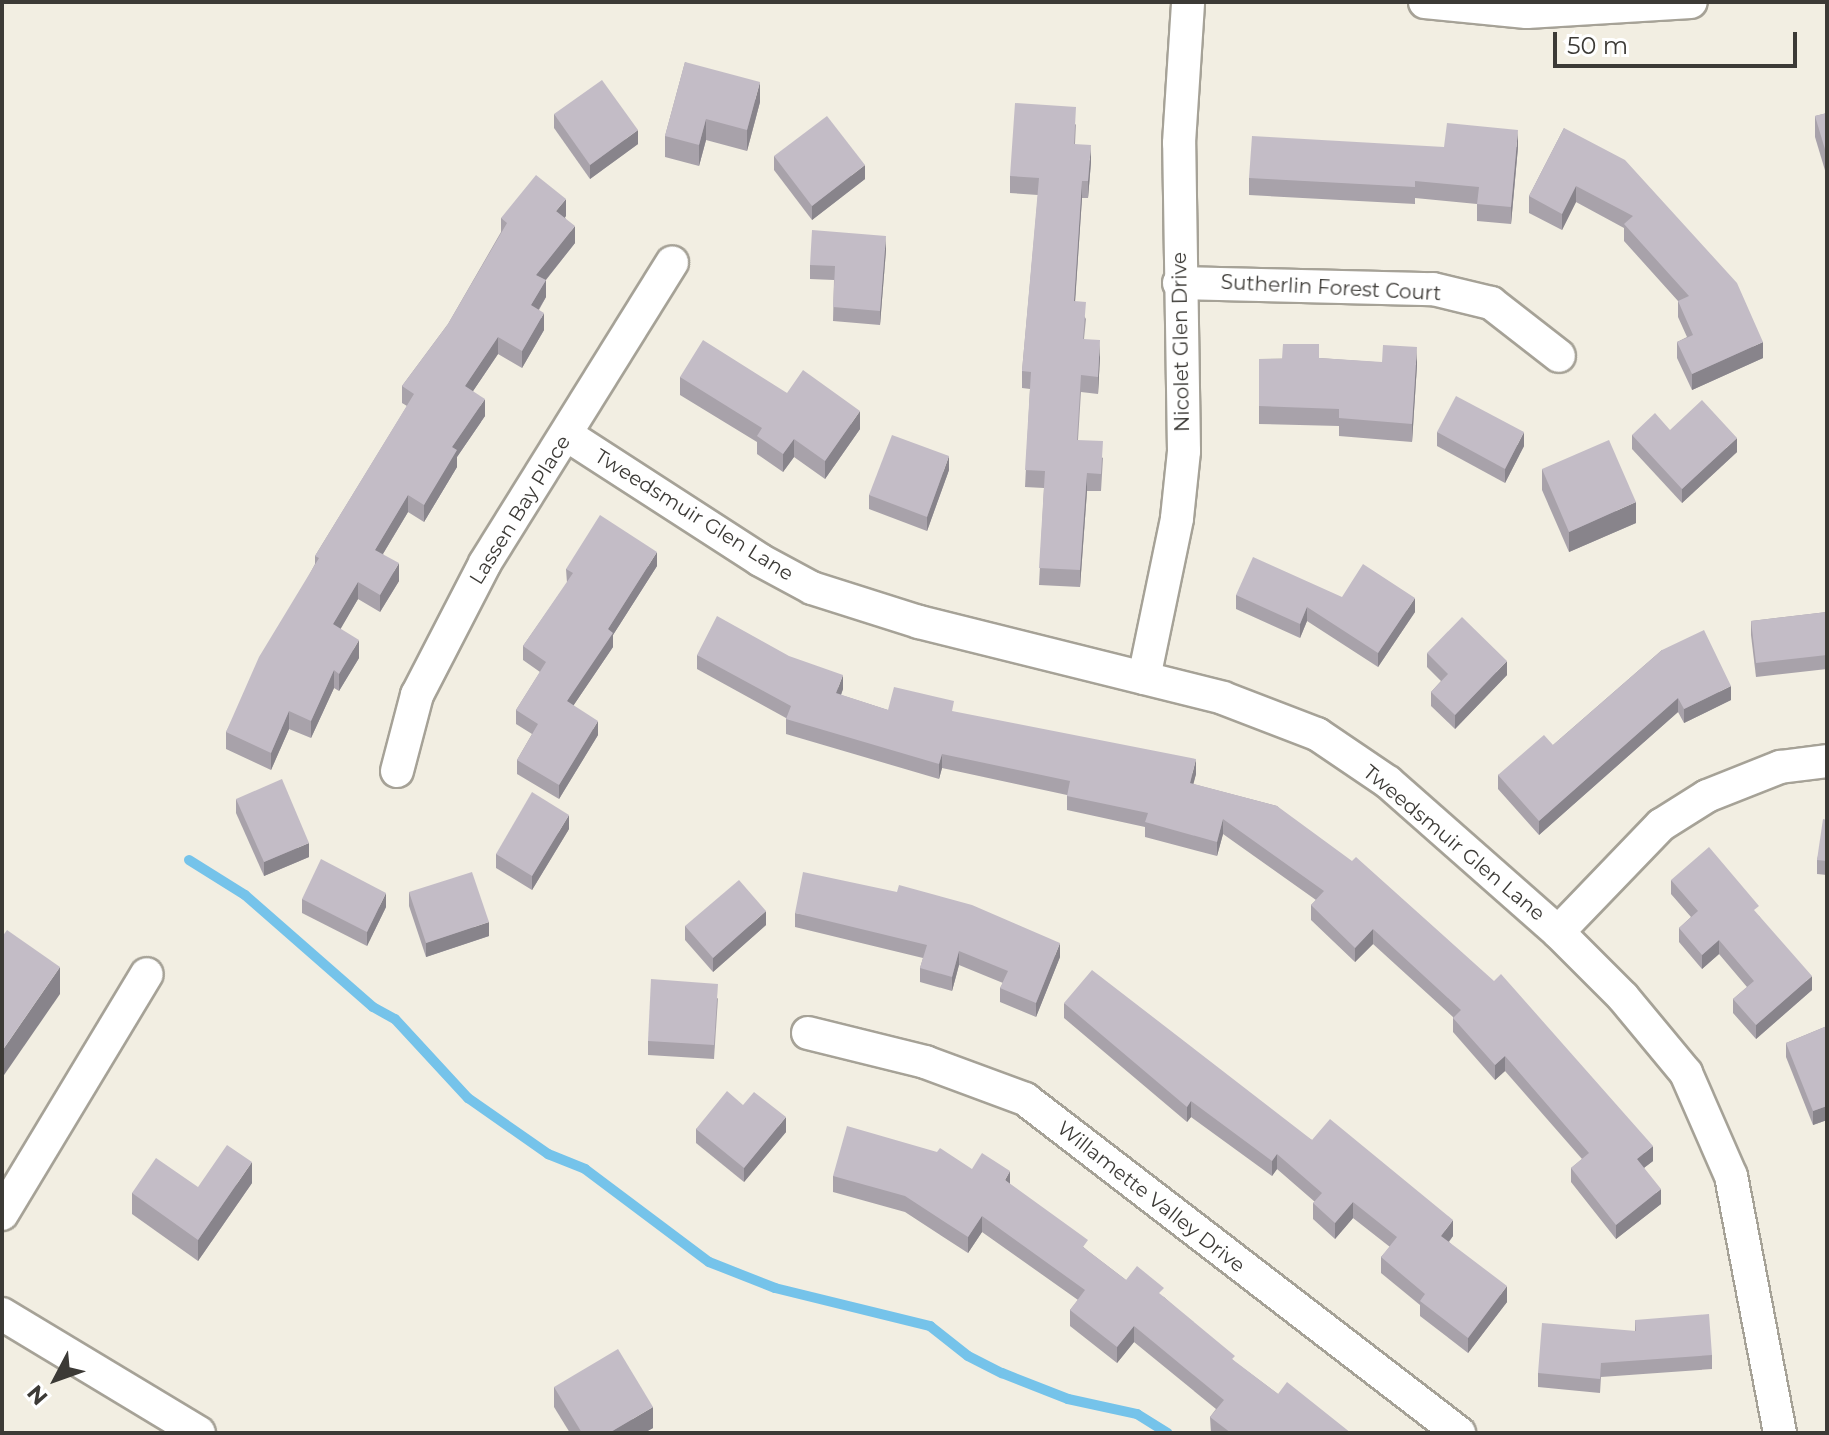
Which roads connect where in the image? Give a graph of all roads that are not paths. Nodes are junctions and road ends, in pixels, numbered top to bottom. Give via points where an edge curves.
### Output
1 (1188, 2) edge
2 (1425, 2) edge
3 (1691, 2) edge
4 (672, 262) dead end
5 (1179, 283) junction
6 (1559, 356) dead end
7 (567, 435) junction
8 (1144, 678) junction
9 (1827, 761) edge
10 (397, 771) dead end
11 (1558, 932) junction
12 (147, 974) dead end
13 (808, 1033) dead end
14 (2, 1214) edge
15 (2, 1314) edge
16 (199, 1433) edge
17 (1459, 1433) edge
18 (1780, 1433) edge

1 - 5 street, Nicolet Glen Drive via 1179,143
2 - 3 street via 1527,12
4 - 7 street, Lassen Bay Place
5 - 6 street, Sutherlin Forest Court via 1433,289 1491,303
5 - 8 street, Nicolet Glen Drive via 1184,451 1174,533
7 - 8 street, Tweedsmuir Glen Lane via 812,588 919,622
7 - 10 street, Lassen Bay Place via 485,563 417,695
8 - 11 street, Tweedsmuir Glen Lane via 1223,698 1317,734 1388,782
9 - 11 street via 1780,767 1707,796 1661,825
11 - 18 street, Tweedsmuir Glen Lane via 1659,1038 1686,1073 1711,1123 1744,1230
12 - 14 street
13 - 17 street, Willamette Valley Drive via 925,1062 1025,1099
15 - 16 street

